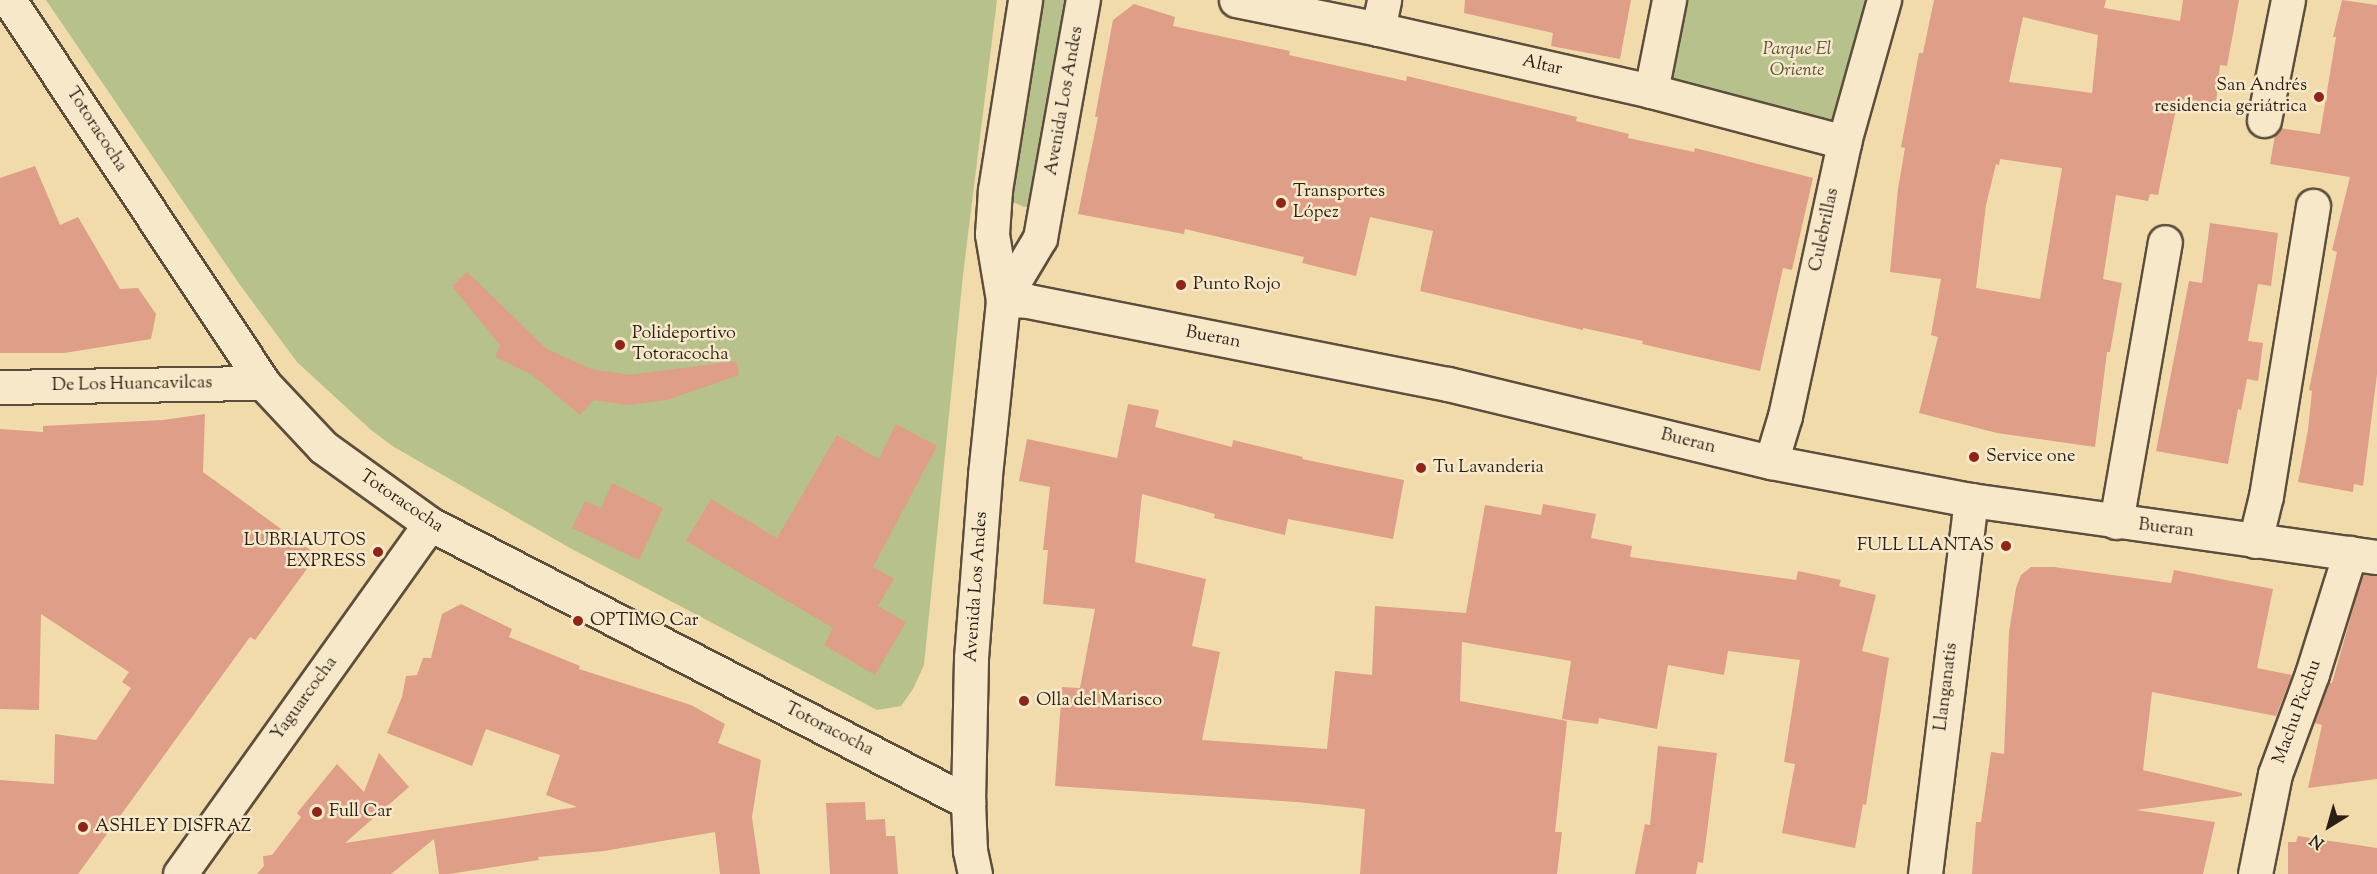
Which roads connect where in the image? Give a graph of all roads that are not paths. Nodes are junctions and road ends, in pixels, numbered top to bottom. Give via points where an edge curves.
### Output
1 (1025, 0) edge
2 (1083, 0) edge
3 (1236, 0) edge
4 (1669, 0) edge
5 (1884, 0) edge
6 (2288, 0) edge
7 (9, 8) edge
8 (1380, 14) edge
9 (1651, 91) junction
10 (2264, 120) dead end
11 (1844, 142) junction
12 (2313, 206) dead end
13 (2165, 242) dead end
14 (1003, 300) junction
15 (263, 383) junction
16 (0, 387) edge
17 (1771, 462) junction
18 (1971, 500) junction
19 (2116, 522) junction
20 (430, 524) junction
21 (2255, 541) junction
22 (2363, 555) edge
23 (968, 802) junction
24 (180, 874) edge
25 (975, 874) edge
26 (1925, 874) edge
27 (2255, 874) edge

1 - 14 street, Avenida Los Andes via 995,190 992,234
2 - 14 street, Avenida Los Andes via 1040,238
3 - 8 street, Altar
4 - 9 street
5 - 11 street, Culebrillas
6 - 10 street
7 - 15 street, Totoracocha
8 - 9 street, Altar
9 - 11 street, Altar
11 - 17 street, Culebrillas via 1785,416
12 - 21 street via 2266,496
13 - 19 street
14 - 17 street, Bueran via 1028,301 1448,384
14 - 23 street, Avenida Los Andes via 974,608
15 - 16 street, De Los Huancavilcas
15 - 20 street, Totoracocha via 323,447
17 - 18 street, Bueran
18 - 19 street, Bueran
18 - 26 street, Llanganatis
19 - 21 street, Bueran
20 - 23 street, Totoracocha
20 - 24 street, Yaguarcocha
21 - 22 street, Bueran
22 - 27 street, Machu Picchu via 2312,674 2276,774
23 - 25 street, Avenida Los Andes

